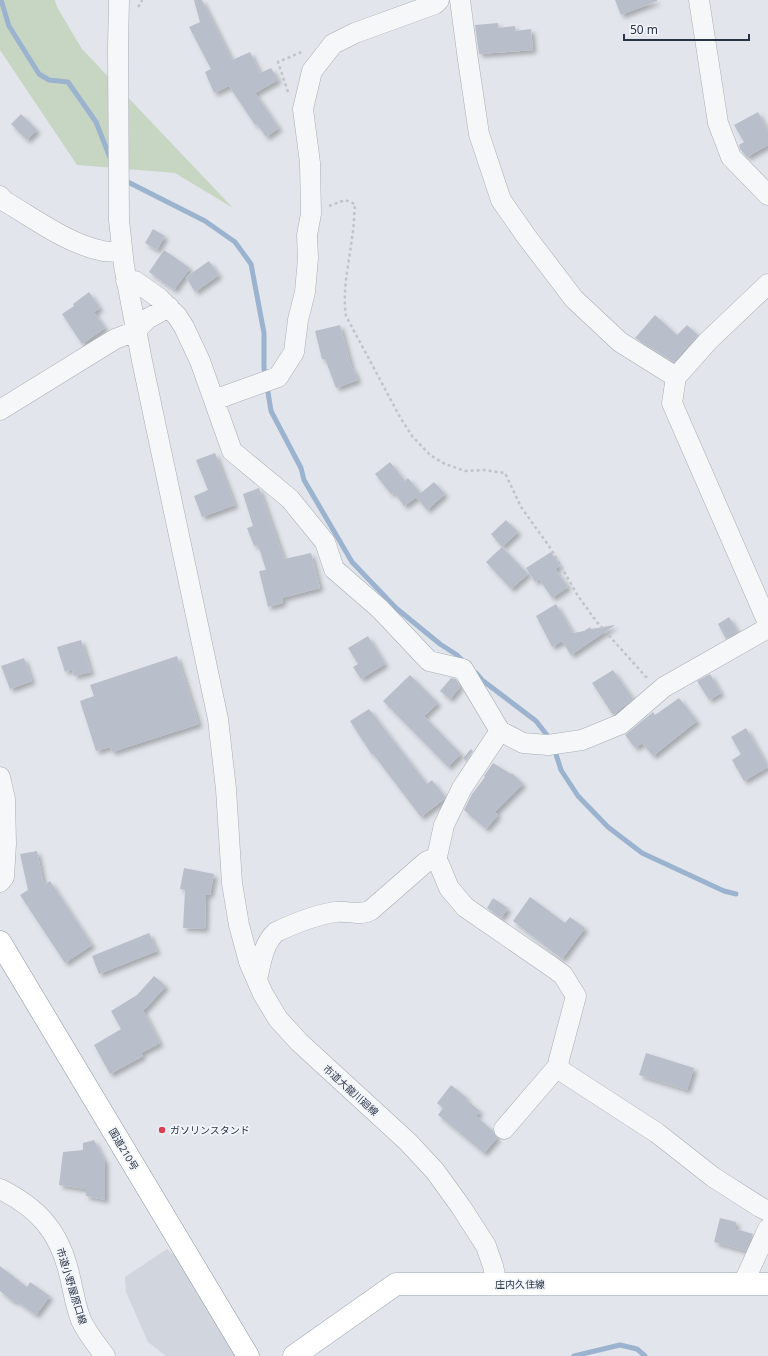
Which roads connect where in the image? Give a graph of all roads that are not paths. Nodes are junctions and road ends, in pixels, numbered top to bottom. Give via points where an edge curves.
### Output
1 (118, 0) edge
2 (439, 0) edge
3 (460, 0) edge
4 (699, 0) edge
5 (768, 195) edge
6 (0, 196) edge
7 (122, 252) junction
8 (126, 281) junction
9 (768, 284) edge
10 (169, 307) junction
11 (136, 330) junction
12 (676, 377) junction
13 (214, 400) junction
14 (0, 410) edge
15 (768, 623) edge
16 (768, 628) edge
17 (500, 731) junction
18 (0, 777) edge
19 (436, 861) junction
20 (0, 882) edge
21 (0, 942) edge
22 (257, 979) junction
23 (558, 1066) junction
24 (504, 1129) dead end
25 (0, 1189) edge
26 (768, 1211) edge
27 (768, 1229) edge
28 (497, 1284) junction
29 (743, 1284) junction
30 (768, 1284) edge
31 (104, 1356) edge
32 (248, 1356) edge
33 (294, 1356) edge

1 - 7 street, 市道大龍川廻線
2 - 13 street via 435,4 354,33 333,44 312,71 303,109 310,163 311,214 307,235 305,292 294,352 278,377
3 - 12 street via 479,134 501,200 574,299 620,342
4 - 5 street via 718,123 731,157
6 - 7 street via 4,201 60,235 94,248
7 - 8 street, 市道大龍川廻線
8 - 10 street via 135,281
8 - 11 street, 市道大龍川廻線
9 - 12 street via 708,341
10 - 11 street via 147,319
10 - 13 street via 184,327
11 - 14 street via 115,339
11 - 22 street, 市道大龍川廻線 via 218,719 226,789 232,883 239,925 249,962
12 - 15 street via 672,403
13 - 17 street via 232,451 290,499 325,542 334,569 380,609 429,661 463,670
16 - 17 street via 664,688 621,724 582,740 548,745 523,743
17 - 19 street via 462,788 444,824
18 - 20 street via 6,844 4,877
19 - 22 street via 426,862 364,914 326,914 276,932 266,943
19 - 23 street via 448,888 465,907 558,971 576,996
21 - 32 main road, 国道210号
22 - 28 street, 市道大龍川廻線 via 278,1019 299,1042 408,1142 435,1171 486,1246
23 - 24 street
23 - 26 street via 563,1072 657,1133 713,1177
25 - 31 street, 市道小野屋原口線 via 33,1209 56,1237 64,1253 81,1319
27 - 29 street
28 - 29 main road, 庄内久住線
28 - 33 main road, 庄内久住線 via 396,1284
29 - 30 main road, 庄内久住線

